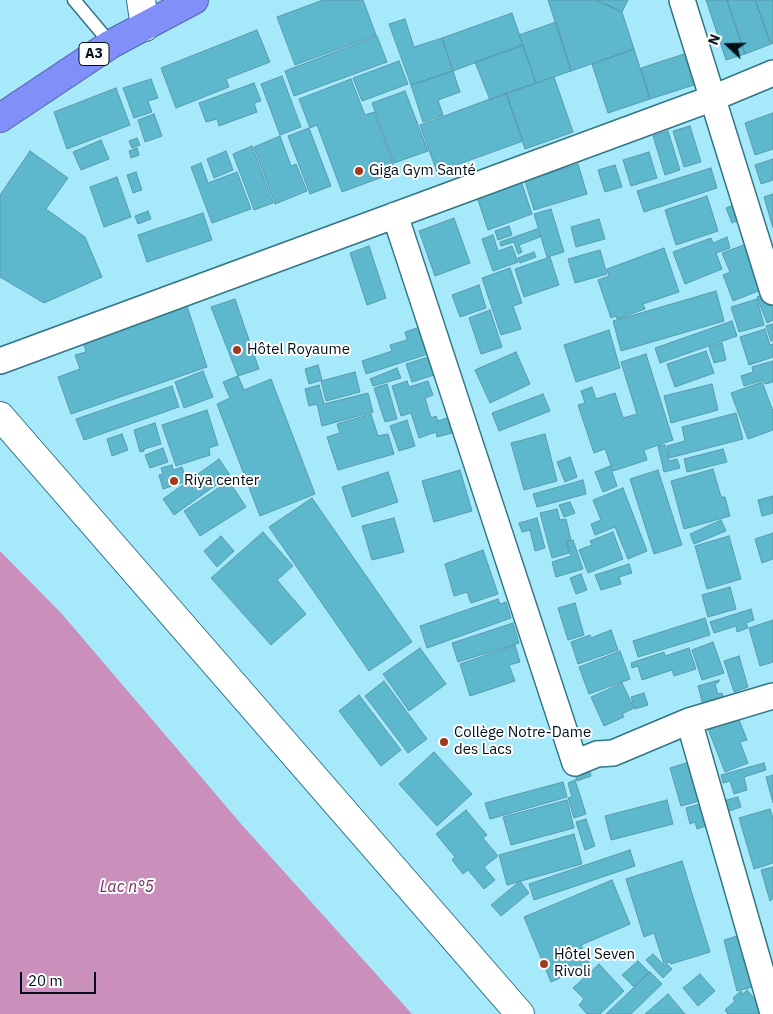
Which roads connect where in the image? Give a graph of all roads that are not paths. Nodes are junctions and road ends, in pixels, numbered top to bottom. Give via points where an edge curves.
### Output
1 (74, 0) edge
2 (141, 0) edge
3 (194, 0) edge
4 (682, 0) edge
5 (145, 27) junction
6 (111, 44) junction
7 (773, 73) edge
8 (713, 98) junction
9 (0, 118) edge
10 (395, 214) junction
11 (773, 292) edge
12 (0, 361) edge
13 (0, 416) edge
14 (773, 696) edge
15 (689, 721) junction
16 (773, 1013) edge
17 (520, 1014) edge

1 - 6 lane
2 - 5 street
3 - 5 highway, A3
4 - 8 street
5 - 6 highway, A3
6 - 9 highway, A3
7 - 8 street
8 - 10 street
8 - 11 street
10 - 12 street
10 - 15 street via 575,763 597,754 613,753
13 - 17 street
14 - 15 street
15 - 16 street

